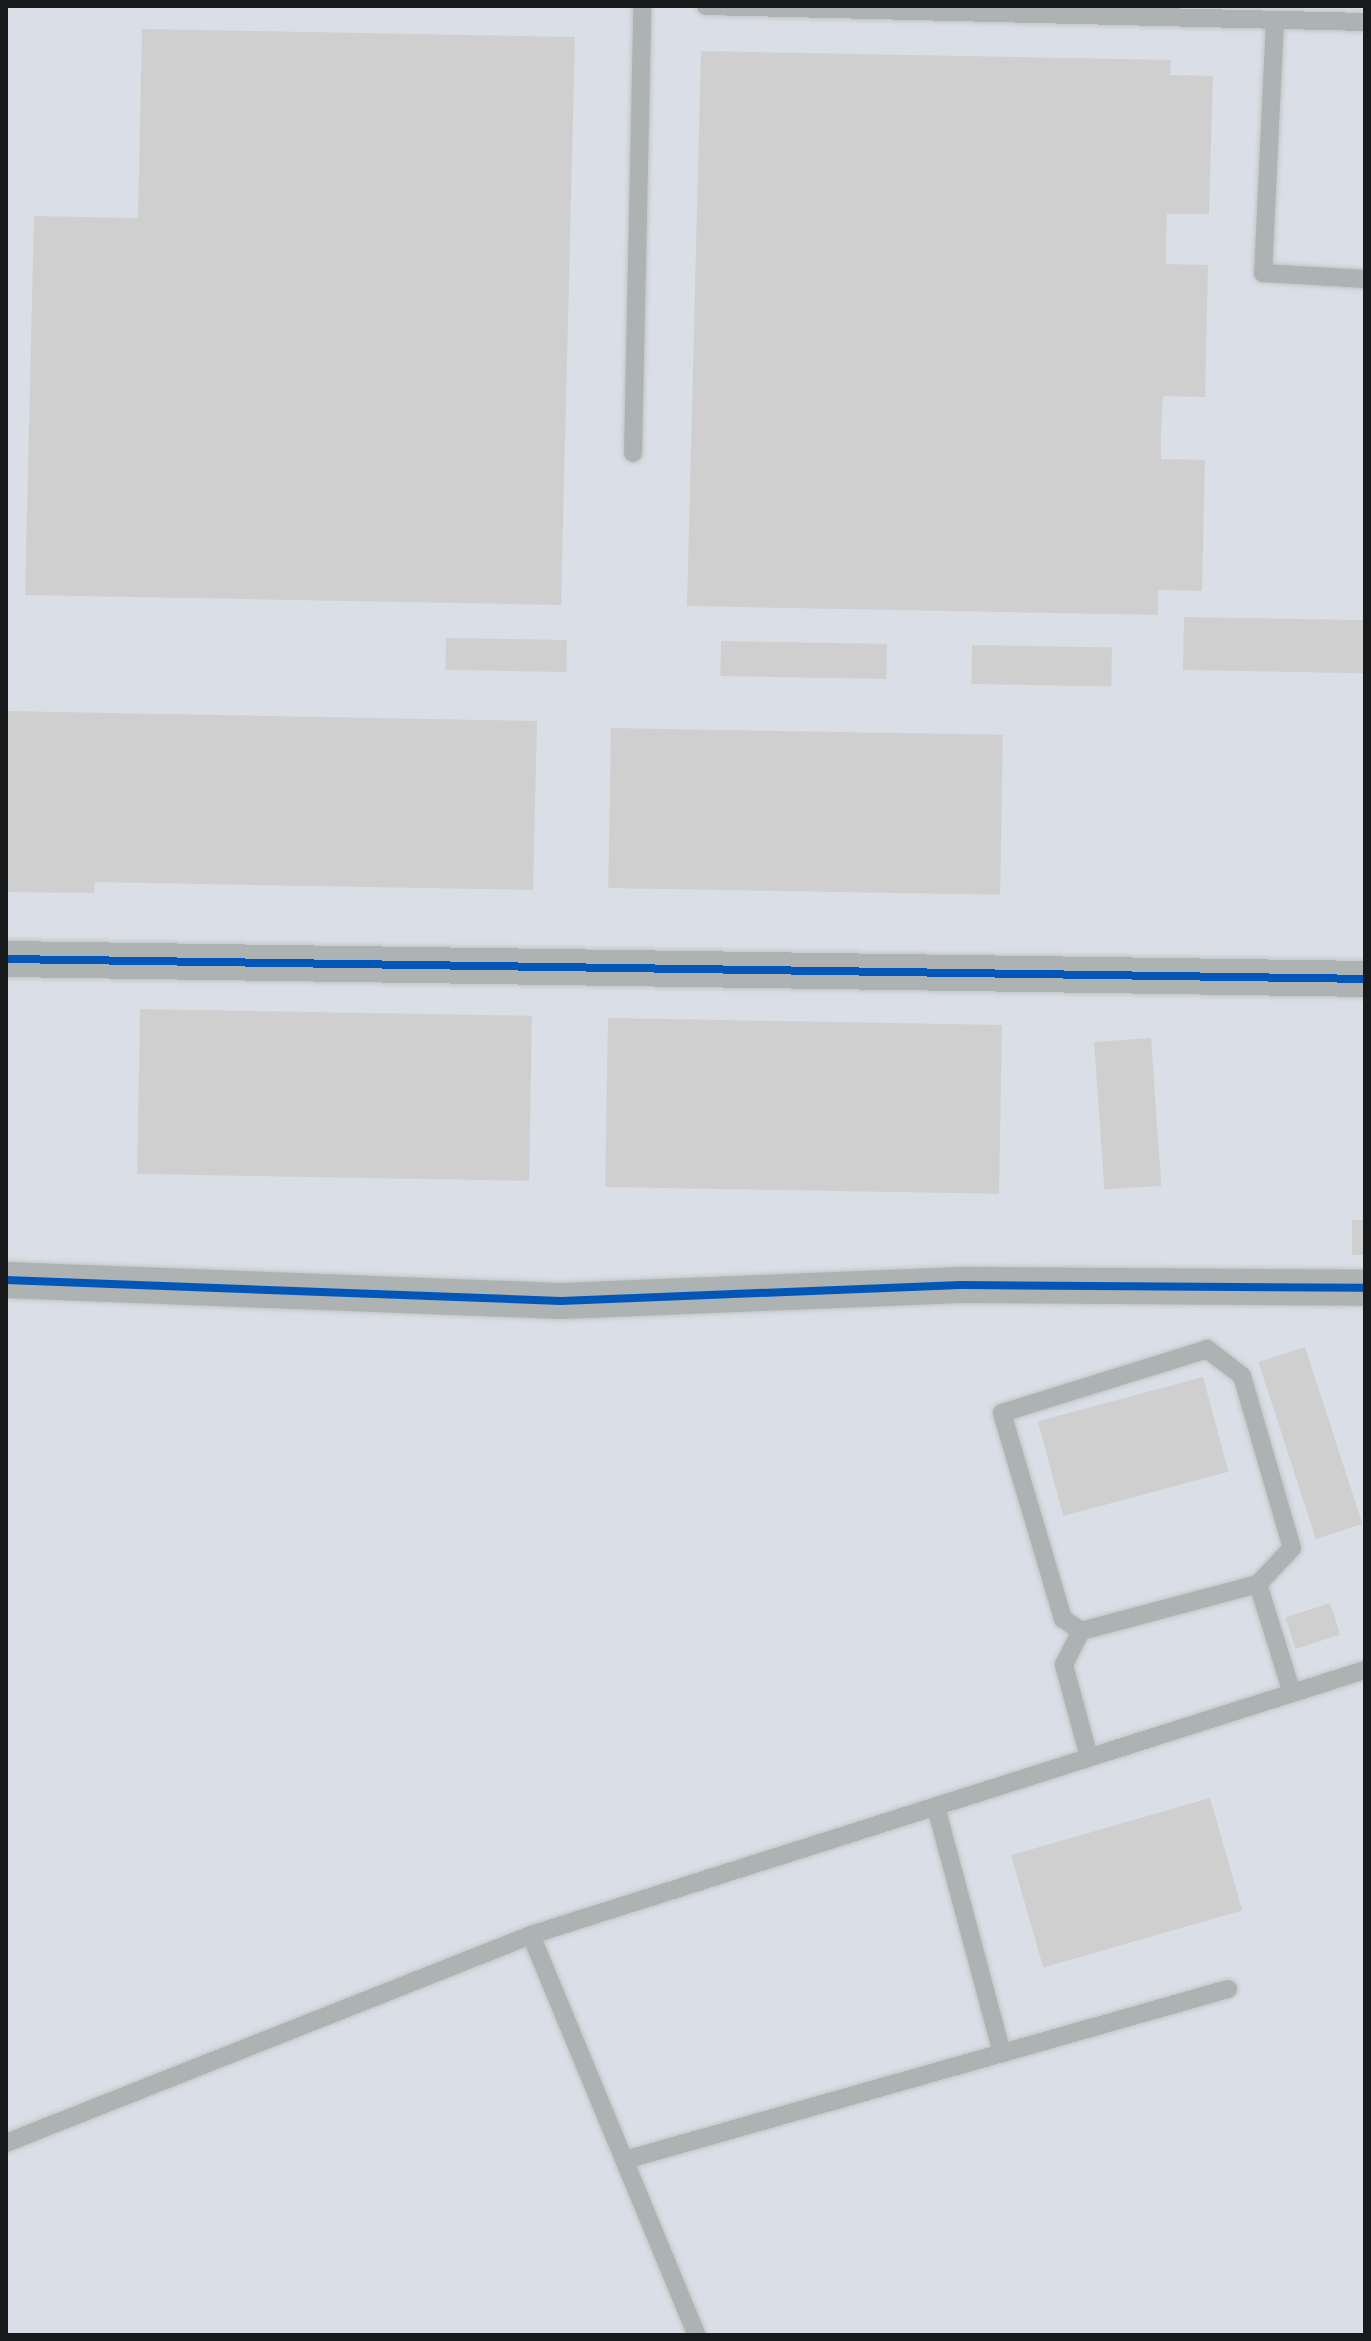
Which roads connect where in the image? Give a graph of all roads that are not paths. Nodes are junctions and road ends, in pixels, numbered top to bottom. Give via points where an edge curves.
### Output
1 (642, 6) edge
2 (706, 6) edge
3 (1275, 20) junction
4 (1365, 22) edge
5 (1365, 279) edge
6 (633, 453) dead end
7 (6, 959) edge
8 (1365, 979) edge
9 (6, 1280) edge
10 (1365, 1288) edge
11 (1258, 1584) junction
12 (1081, 1631) junction
13 (1365, 1670) edge
14 (1292, 1693) junction
15 (1089, 1757) junction
16 (936, 1807) junction
17 (531, 1935) junction
18 (1228, 1989) dead end
19 (1002, 2053) junction
20 (6, 2143) edge
21 (625, 2160) junction
22 (697, 2335) edge

1 - 6 lane
2 - 3 lane
3 - 4 lane
3 - 5 lane via 1263,273
7 - 8 street
9 - 10 street via 561,1301 961,1285
11 - 12 lane
11 - 12 lane via 1292,1548 1242,1376 1207,1349 1002,1413 1063,1619
11 - 14 lane
12 - 15 lane via 1064,1665
13 - 14 lane
14 - 15 lane
15 - 16 lane
16 - 17 lane
16 - 19 lane
17 - 20 lane
17 - 21 lane
18 - 19 lane
19 - 21 lane
21 - 22 lane

